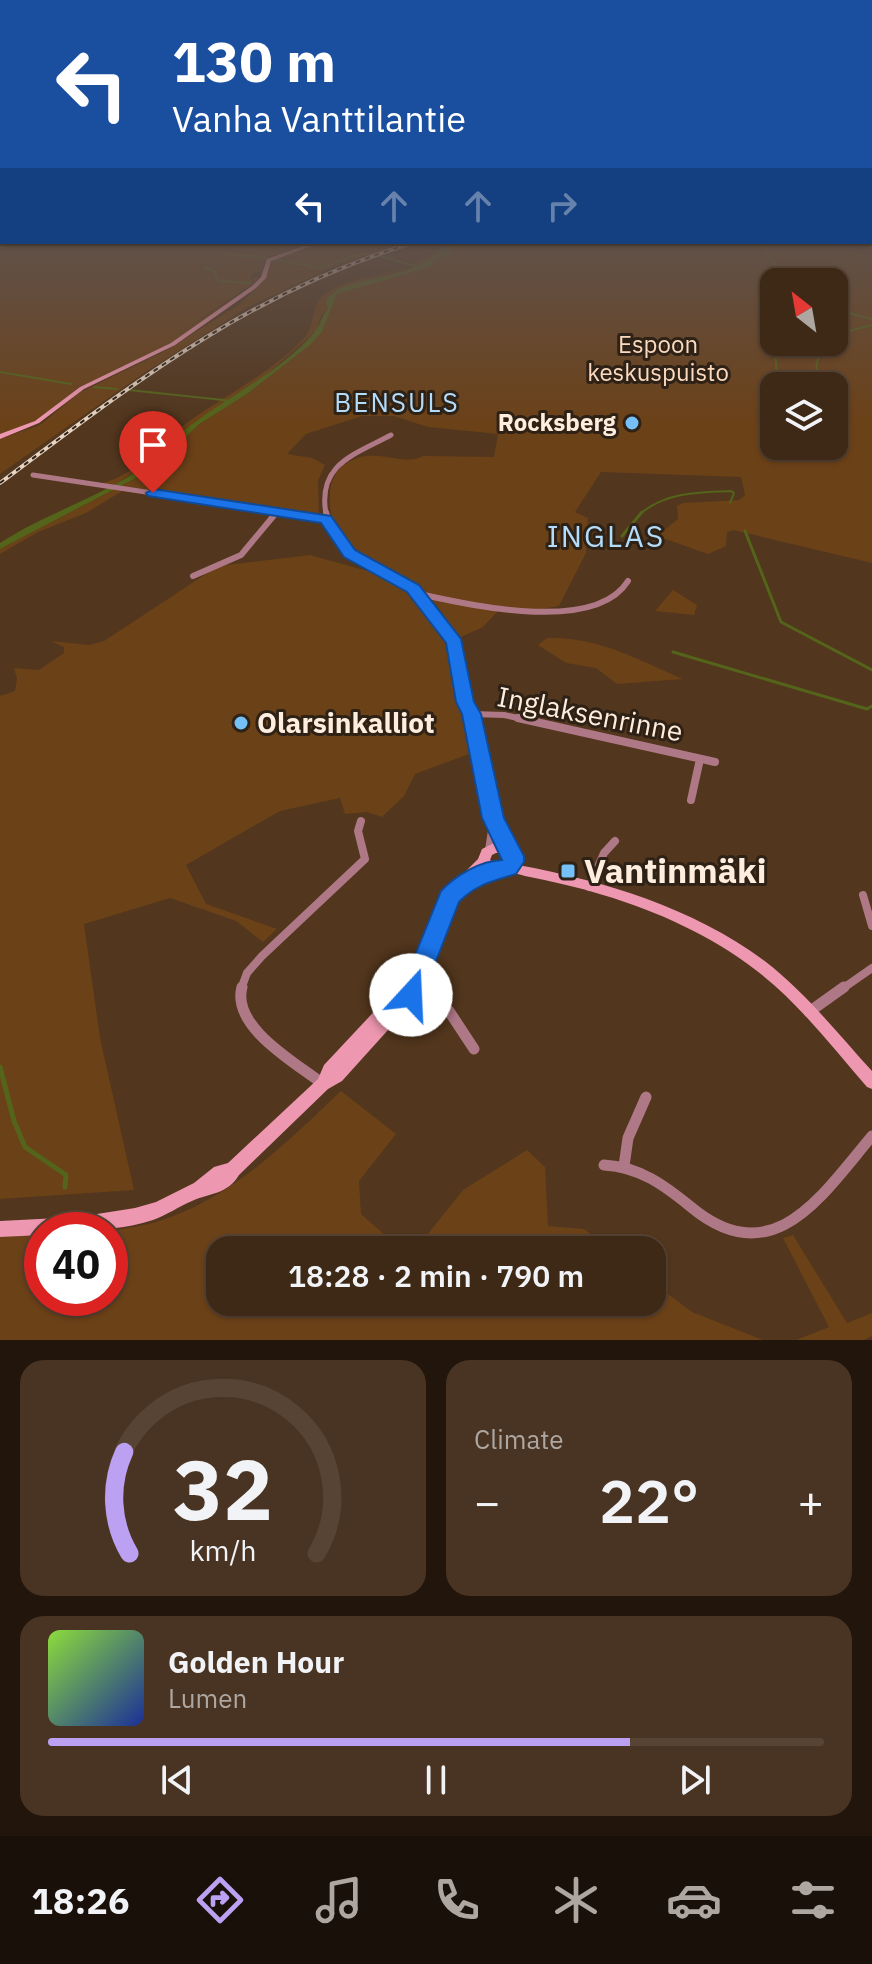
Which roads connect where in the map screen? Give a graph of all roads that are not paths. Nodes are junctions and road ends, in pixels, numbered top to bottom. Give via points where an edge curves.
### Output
1 (242, 297) edge
2 (391, 435) dead end
3 (0, 437) edge
4 (33, 475) dead end
5 (276, 513) junction
6 (326, 519) junction
7 (193, 576) dead end
8 (628, 581) dead end
9 (419, 594) junction
10 (472, 714) junction
11 (700, 759) junction
12 (715, 762) dead end
13 (691, 800) dead end
14 (493, 818) junction
15 (361, 821) dead end
16 (615, 841) dead end
17 (510, 859) junction
18 (489, 860) junction
19 (589, 887) junction
20 (863, 895) dead end
21 (872, 926) edge
22 (872, 968) edge
23 (413, 986) junction
24 (809, 1012) junction
25 (474, 1049) dead end
26 (872, 1082) edge
27 (323, 1084) junction
28 (646, 1097) dead end
29 (872, 1136) edge
30 (604, 1165) dead end
31 (624, 1166) junction
32 (0, 1229) edge

1 - 3 main road via 152,356 82,388 43,419
2 - 6 street via 331,471 325,485
4 - 5 street
5 - 6 street
5 - 7 street via 241,555
6 - 9 street via 350,554
8 - 9 street via 609,600 529,614
9 - 10 street via 455,643 465,702
10 - 11 street, Inglaksenrinne via 504,715
10 - 14 street
11 - 12 street, Inglaksenrinne
11 - 13 street, Inglaksenrinne
14 - 17 street
14 - 18 street
15 - 27 street via 358,831 365,859 262,956 240,992 251,1028
16 - 19 street
17 - 18 main road
17 - 18 main road
17 - 19 main road
18 - 23 main road via 460,886 442,912
19 - 24 main road via 689,922 721,939
20 - 21 street
22 - 24 street
23 - 25 street via 449,1011
23 - 27 main road via 403,1005 337,1076
24 - 26 main road
27 - 32 main road via 214,1188 108,1222
28 - 31 street via 628,1138
29 - 31 street via 806,1210 782,1228 762,1232 718,1226 643,1171
30 - 31 street

